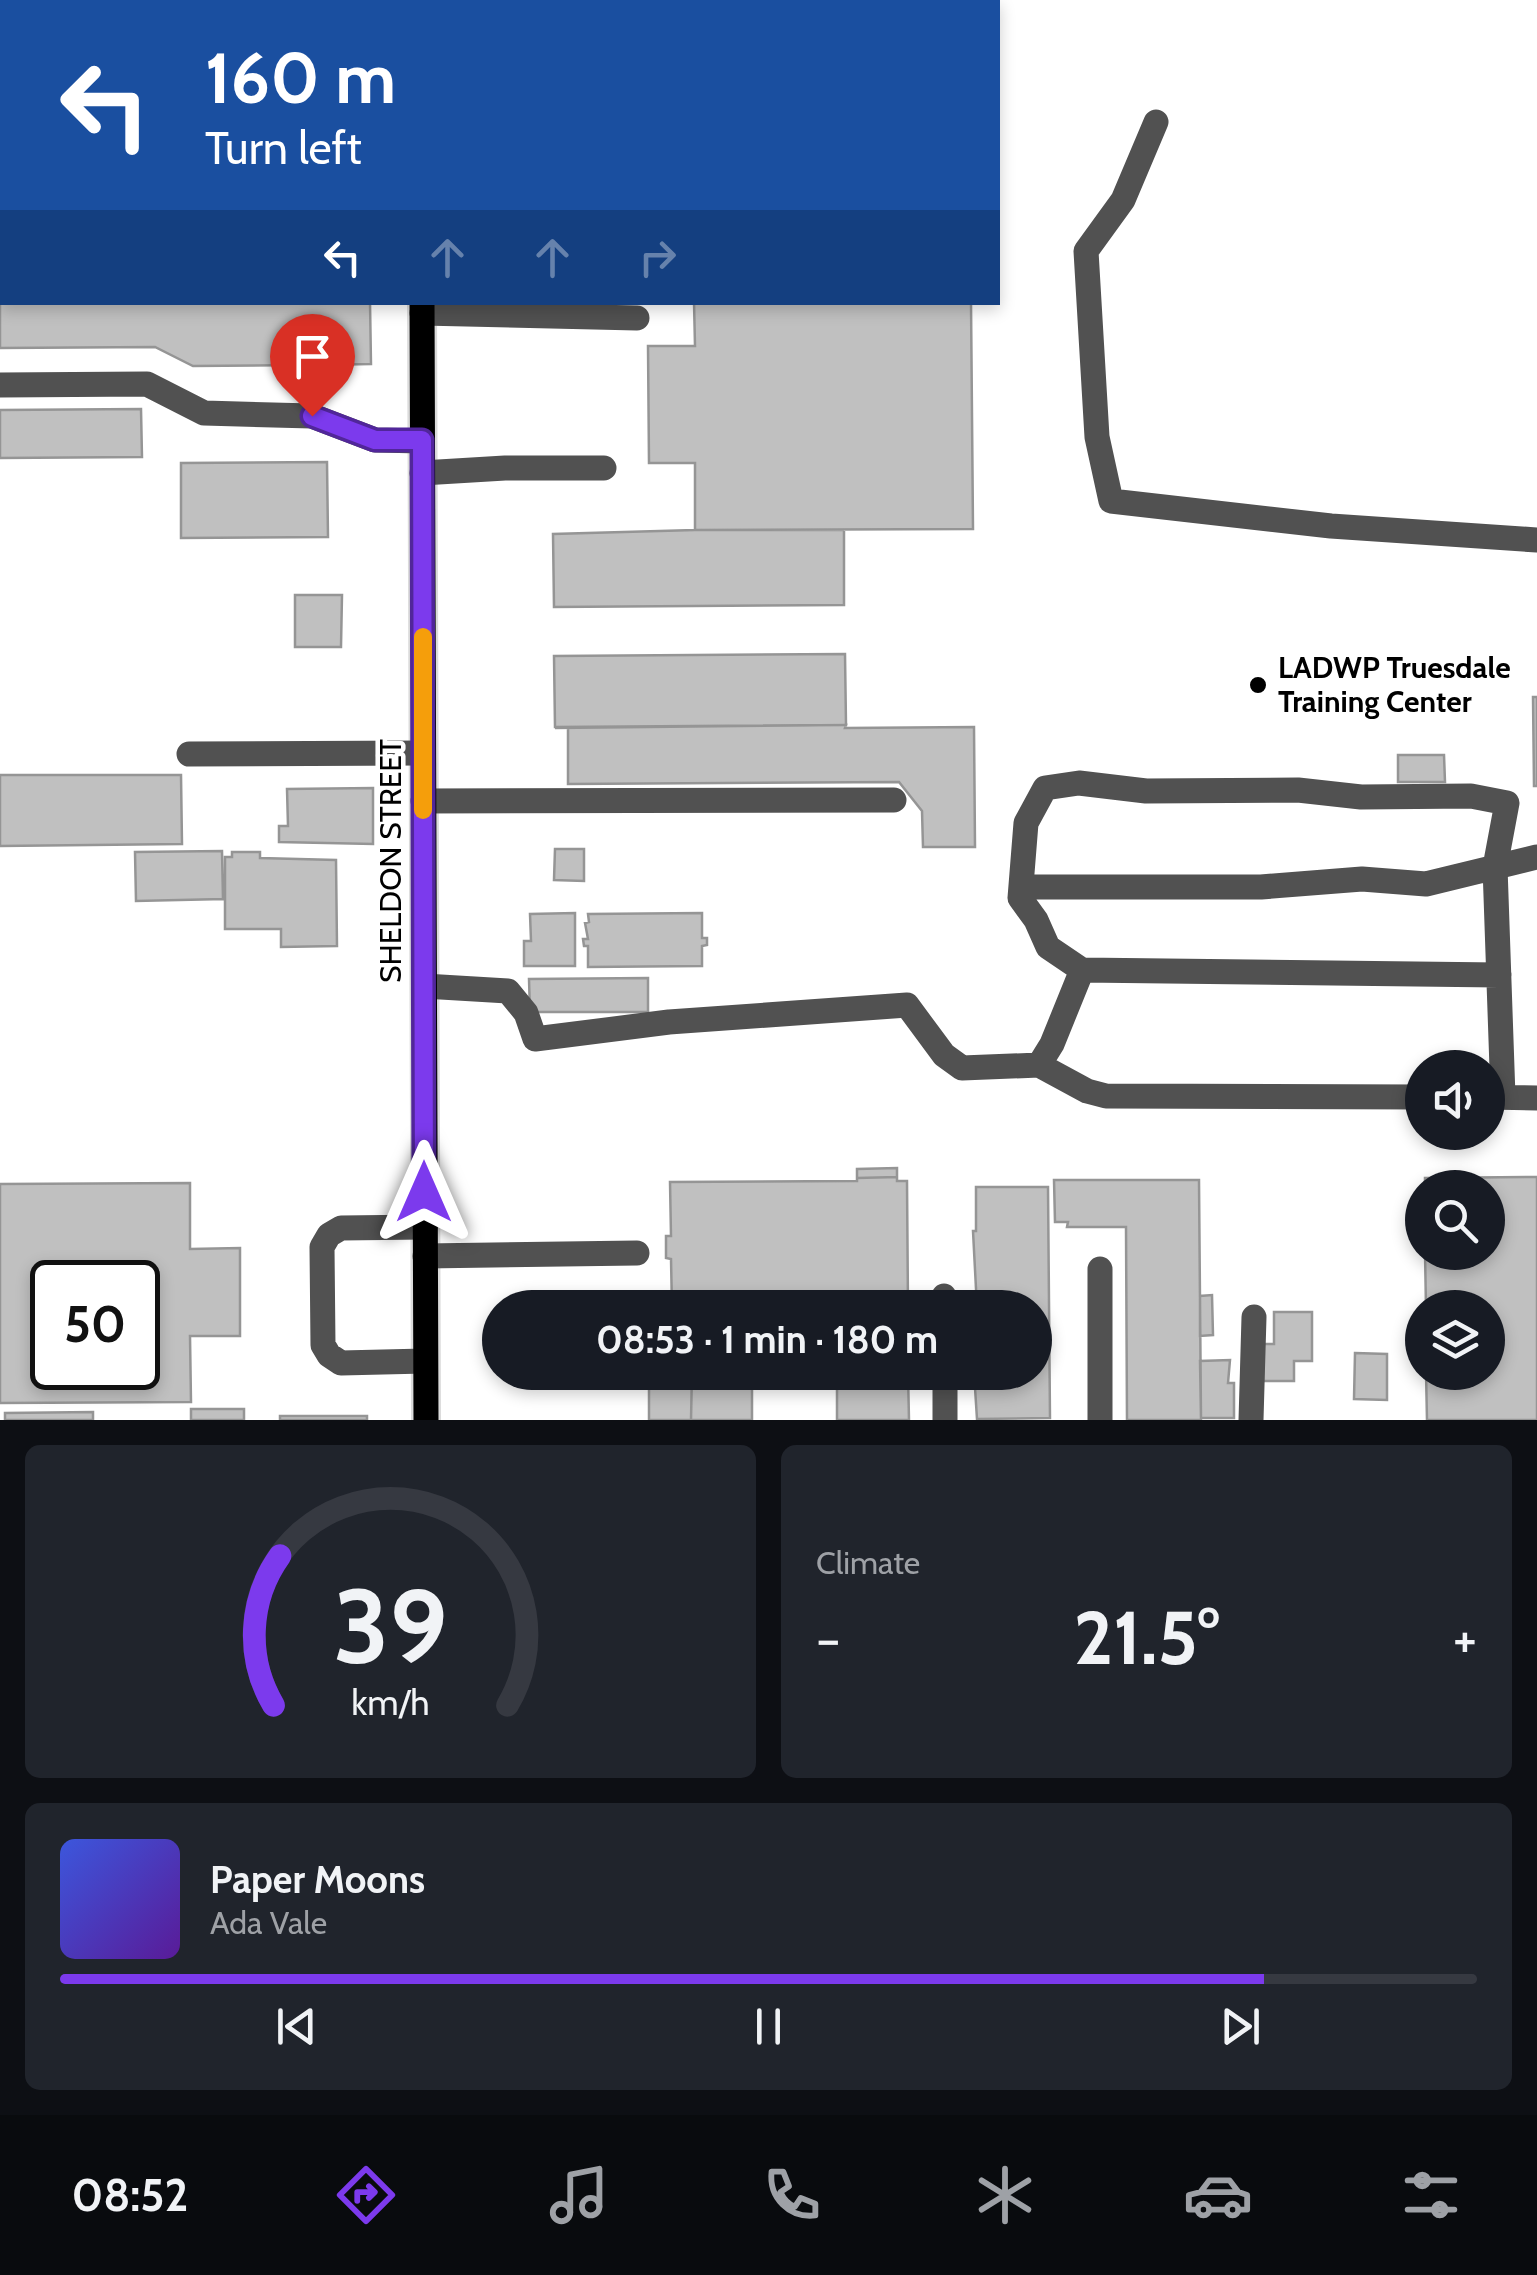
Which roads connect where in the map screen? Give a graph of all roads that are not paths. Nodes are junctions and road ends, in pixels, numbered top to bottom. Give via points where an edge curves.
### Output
1 (1156, 122) dead end
2 (422, 308) edge
3 (637, 318) dead end
4 (0, 385) edge
5 (422, 440) junction
6 (604, 468) dead end
7 (422, 473) junction
8 (1537, 540) edge
9 (423, 753) junction
10 (189, 754) dead end
11 (894, 800) dead end
12 (423, 801) junction
13 (1537, 857) edge
14 (1495, 867) junction
15 (1021, 887) junction
16 (1082, 970) junction
17 (1499, 975) junction
18 (424, 986) junction
19 (1497, 1050) edge
20 (1039, 1065) junction
21 (1405, 1097) edge
22 (1505, 1097) edge
23 (1537, 1098) edge
24 (425, 1226) junction
25 (637, 1253) dead end
26 (425, 1256) junction
27 (1100, 1269) dead end
28 (1254, 1317) dead end
29 (426, 1361) junction
30 (944, 1390) edge
31 (426, 1420) edge
32 (945, 1420) edge
33 (1100, 1420) edge
34 (1250, 1420) edge

1 - 8 lane via 1124,200 1086,250 1098,437 1111,500 1331,526
2 - 3 lane
2 - 5 main road, SHELDON STREET
4 - 5 lane via 148,384 204,412 312,416 375,440
5 - 7 main road, SHELDON STREET
6 - 7 lane
7 - 9 main road, SHELDON STREET
9 - 10 lane
9 - 12 main road, SHELDON STREET
11 - 12 lane
12 - 18 main road, SHELDON STREET
13 - 14 lane
14 - 15 lane via 1426,884 1362,879 1260,887
14 - 15 lane via 1506,803 1471,796 1361,798 1078,783 1045,788 1026,823
14 - 17 lane
15 - 16 lane via 1020,898 1048,947
16 - 17 lane
16 - 20 lane
17 - 19 lane
18 - 20 lane via 508,990 526,1013 534,1039 906,1005 962,1068
18 - 24 main road, SHELDON STREET
20 - 21 lane via 1106,1096
22 - 23 lane
24 - 26 main road, SHELDON STREET
24 - 29 lane via 341,1228 322,1246 322,1266 323,1345 329,1355 341,1362
25 - 26 lane
26 - 29 main road, SHELDON STREET
27 - 33 lane
28 - 34 lane
29 - 31 main road, SHELDON STREET
30 - 32 lane

